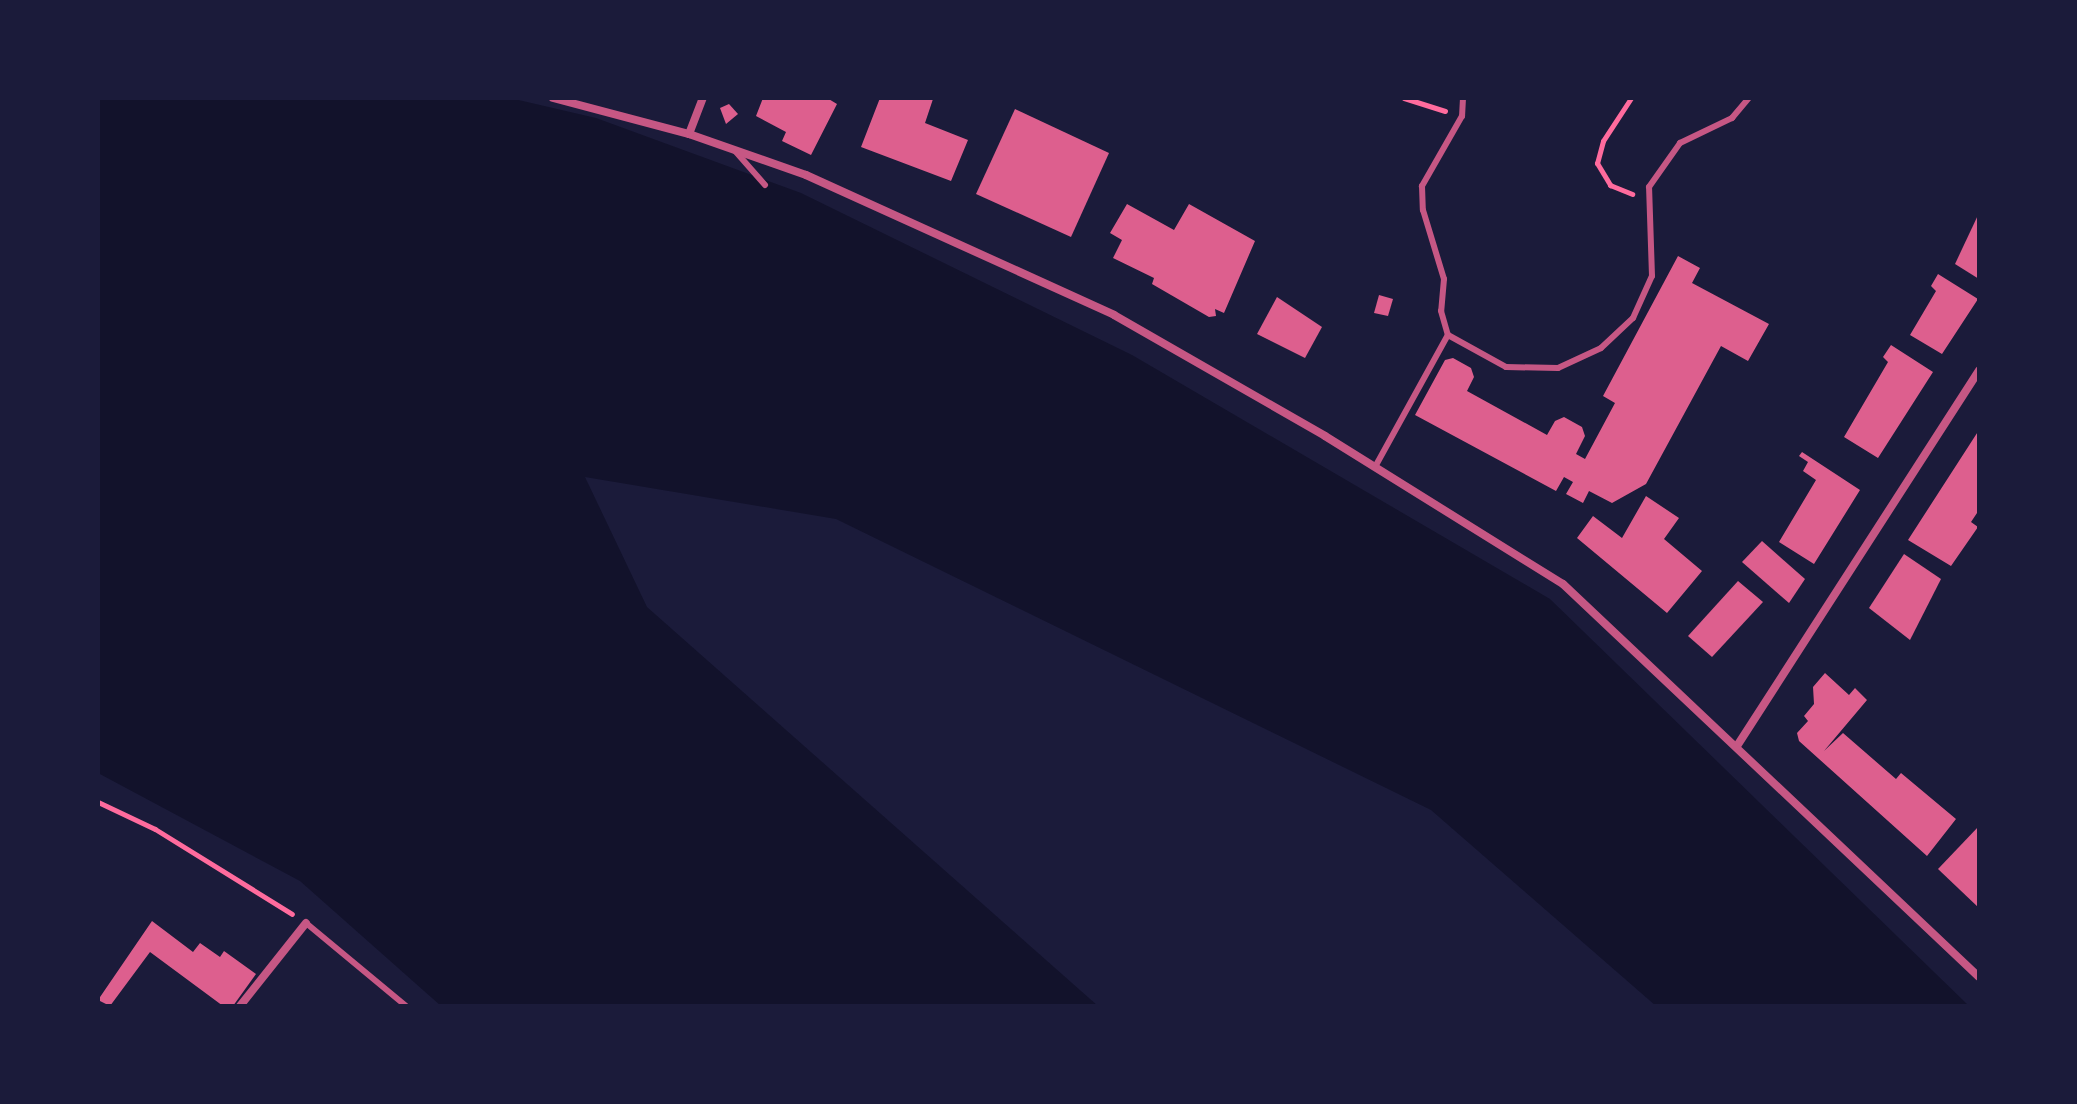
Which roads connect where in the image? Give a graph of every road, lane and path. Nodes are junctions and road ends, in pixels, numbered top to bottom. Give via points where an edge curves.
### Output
1 (553, 98) edge
2 (703, 98) edge
3 (1404, 98) edge
4 (1463, 98) edge
5 (1631, 98) edge
6 (1749, 98) edge
7 (1462, 116) junction
8 (689, 134) junction
9 (733, 149) junction
10 (765, 185) dead end
11 (1648, 198) junction
12 (1448, 335) junction
13 (1979, 370) edge
14 (1375, 467) junction
15 (1737, 746) junction
16 (98, 802) edge
17 (306, 923) junction
18 (1979, 977) edge
19 (240, 1006) edge
20 (406, 1006) edge

1 - 8 street
2 - 8 street
3 - 7 path
4 - 7 lane
5 - 11 path via 1603,141 1597,163 1610,185
6 - 11 lane via 1732,118 1680,143 1649,187
7 - 12 lane via 1422,186 1426,222 1444,279 1441,311
8 - 9 street
9 - 10 lane
9 - 14 street via 806,175 1114,315
11 - 12 lane via 1652,276 1633,318 1601,348 1558,368 1506,367
12 - 14 lane
13 - 15 street
14 - 15 street via 1563,584
15 - 18 street
16 - 17 path via 155,829
17 - 19 street
17 - 20 lane

